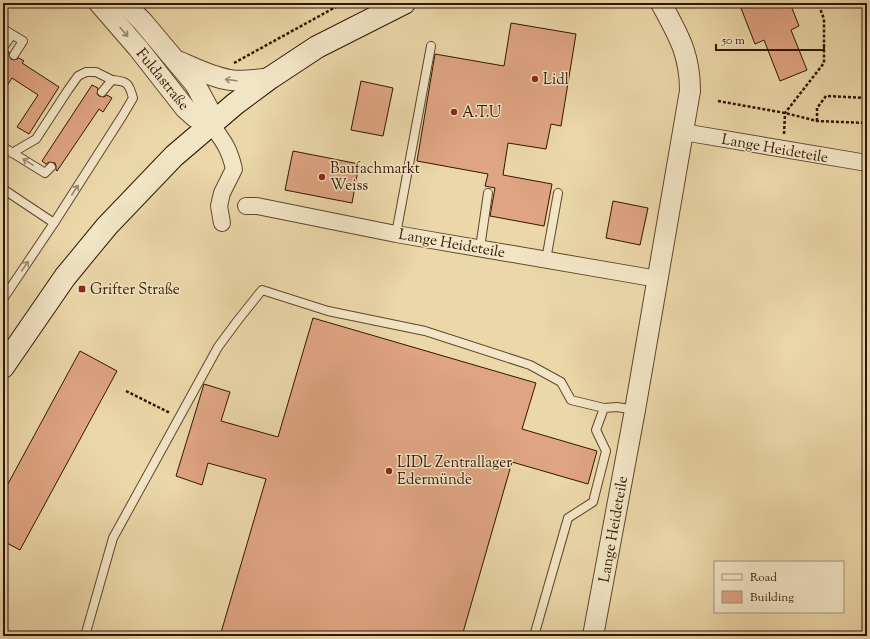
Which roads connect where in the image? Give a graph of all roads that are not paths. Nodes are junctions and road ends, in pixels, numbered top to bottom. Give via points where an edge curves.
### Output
1 (98, 3) edge
2 (124, 3) edge
3 (404, 3) edge
4 (661, 3) edge
5 (3, 29) edge
6 (12, 34) junction
7 (431, 46) dead end
8 (3, 47) edge
9 (14, 55) dead end
10 (175, 60) junction
11 (270, 78) junction
12 (112, 80) junction
13 (102, 92) dead end
14 (211, 124) junction
15 (684, 132) junction
16 (3, 148) edge
17 (12, 153) junction
18 (867, 163) edge
19 (51, 167) dead end
20 (3, 189) edge
21 (488, 193) dead end
22 (558, 193) dead end
23 (246, 206) dead end
24 (54, 223) junction
25 (222, 223) dead end
26 (396, 234) junction
27 (480, 248) junction
28 (546, 260) junction
29 (658, 279) junction
30 (3, 299) edge
31 (3, 367) edge
32 (604, 408) junction
33 (635, 410) junction
34 (85, 636) edge
35 (534, 636) edge
36 (593, 636) edge

1 -> 14 street, Fuldastraße via 138,48 185,108 195,117
2 - 10 street, Fuldastraße
3 - 11 main road via 317,47
4 - 15 street, Lange Heideteile via 688,60 690,91
5 - 6 lane
6 - 8 lane
6 - 9 lane via 23,41
7 - 26 lane
11 -> 10 street via 230,80 207,74
10 - 14 street, Fuldastraße via 195,84 209,110
11 - 14 main road
12 - 13 lane
12 - 17 lane via 96,72 86,72 78,76 36,139
24 -> 12 lane via 133,98 129,86 122,81
14 - 25 street via 230,152 234,169 222,193 219,206
14 - 31 main road via 174,156 107,226 65,277
15 - 18 street, Lange Heideteile
15 - 29 street, Lange Heideteile
16 - 17 lane
19 -> 17 lane via 45,173
20 - 24 lane
21 - 27 lane
22 - 28 lane
23 - 26 street, Lange Heideteile via 257,206
30 -> 24 lane
26 - 27 street, Lange Heideteile
27 - 28 street, Lange Heideteile
28 - 29 street, Lange Heideteile
29 - 33 street, Lange Heideteile
32 - 33 lane
32 - 34 lane via 571,400 561,382 530,365 425,331 328,311 262,290 218,347 113,538
32 - 35 lane via 596,430 606,450 593,502 568,518
33 - 36 street, Lange Heideteile

